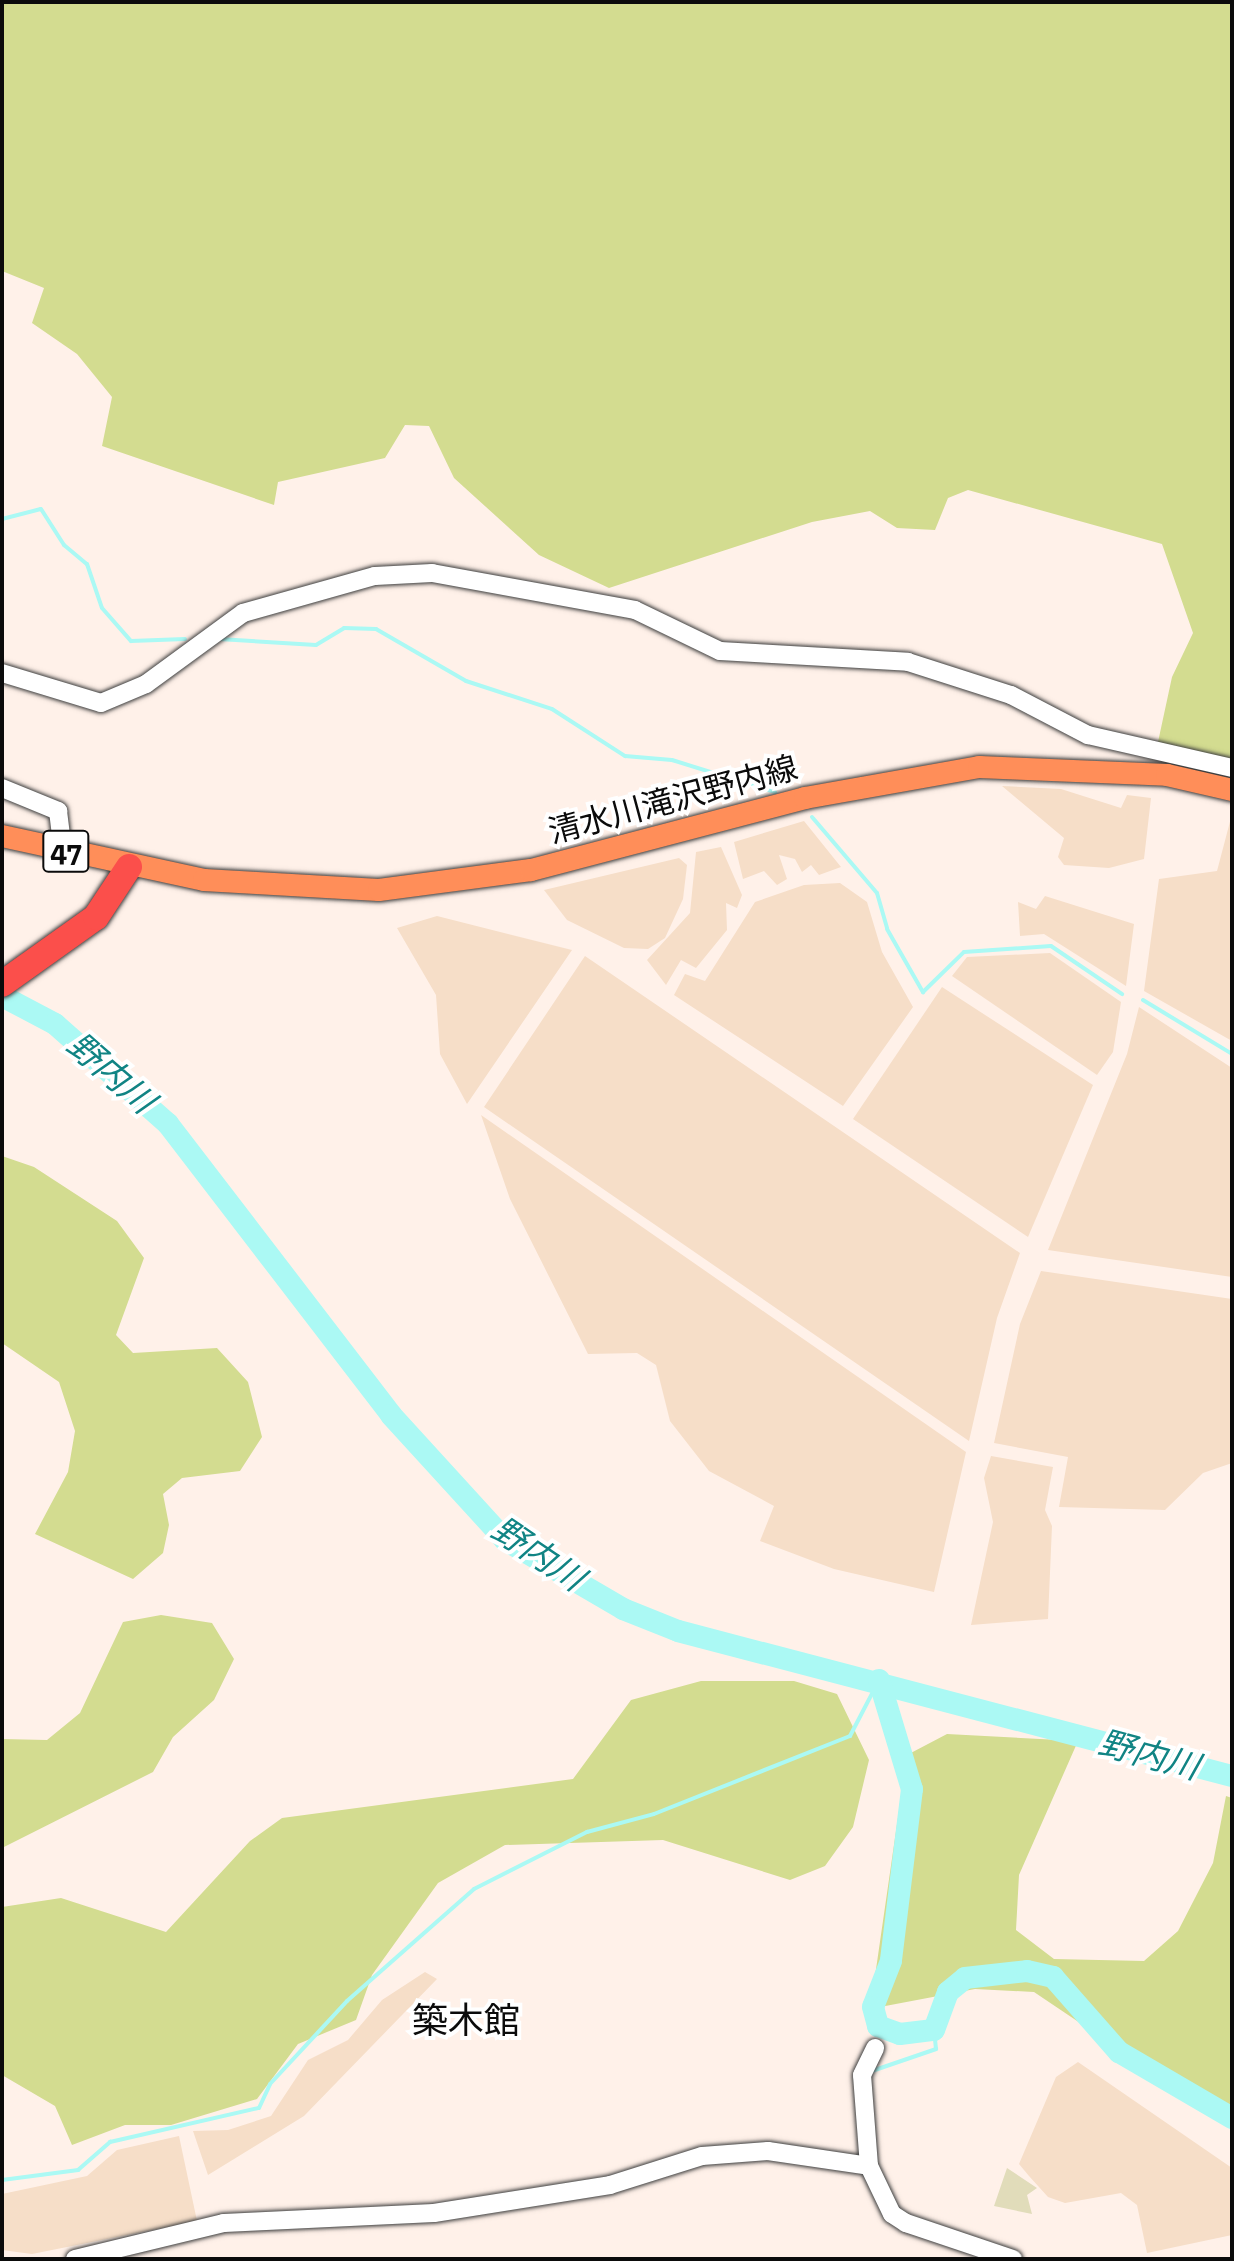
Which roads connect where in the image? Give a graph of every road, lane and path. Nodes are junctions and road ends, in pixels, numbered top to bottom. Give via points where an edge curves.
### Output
1 (2, 673) edge
2 (1232, 768) edge
3 (2, 788) edge
4 (1232, 790) edge
5 (2, 836) edge
6 (63, 850) junction
7 (129, 867) junction
8 (2, 984) edge
9 (875, 2048) dead end
10 (869, 2166) junction
11 (75, 2259) edge
12 (1013, 2259) edge

1 - 2 street via 84,704 101,703 146,684 243,613 375,576 432,573 635,610 720,651 908,662 1011,695 1088,735
3 - 6 street via 58,811
4 - 7 main road, 清水川滝沢野内線 via 1167,775 979,767 805,798 602,854 461,883 298,889
5 - 6 main road, 47
6 - 7 main road, 47
7 - 8 highway, 47 via 104,908
9 - 10 street via 862,2075
10 - 11 street via 768,2151 702,2156 653,2176 565,2193 434,2213 255,2219
10 - 12 street via 892,2214

